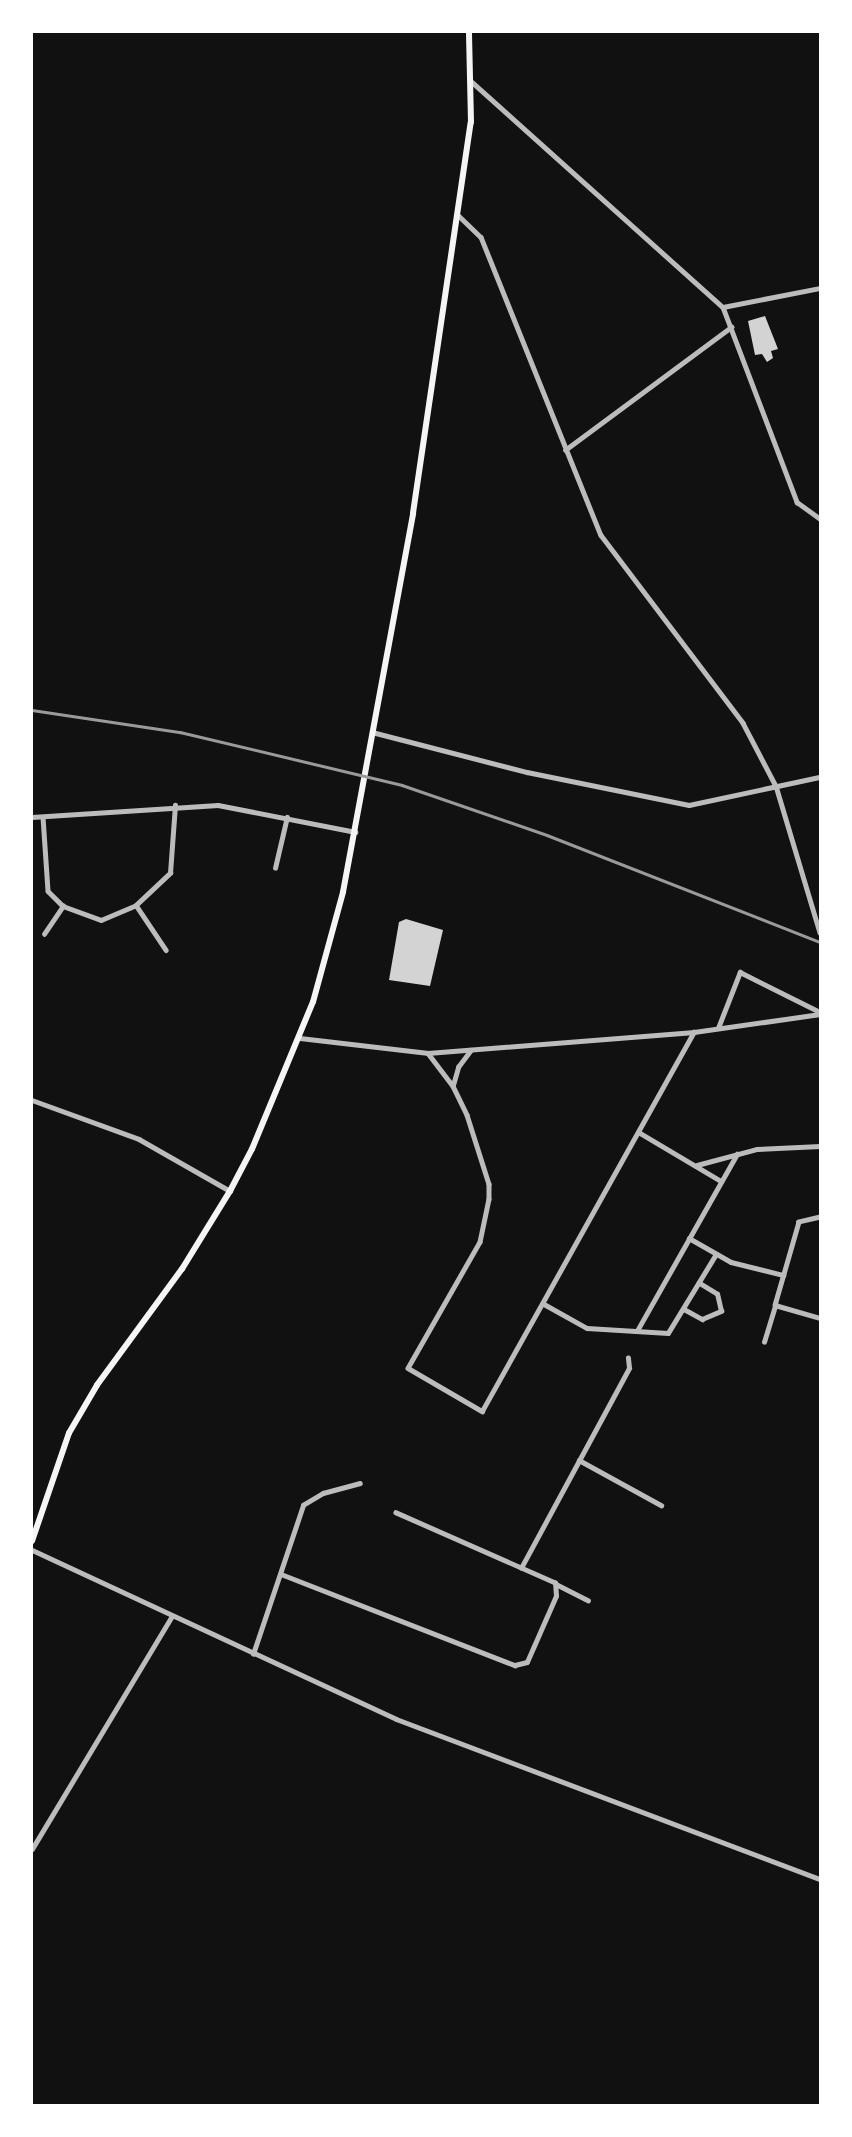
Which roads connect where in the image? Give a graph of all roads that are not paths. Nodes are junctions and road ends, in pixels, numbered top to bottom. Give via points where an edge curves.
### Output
1 (469, 32) edge
2 (472, 82) junction
3 (457, 214) junction
4 (821, 288) edge
5 (723, 307) junction
6 (731, 327) junction
7 (565, 450) junction
8 (821, 519) edge
9 (372, 732) junction
10 (821, 777) edge
11 (776, 786) junction
12 (175, 805) junction
13 (32, 817) edge
14 (43, 817) junction
15 (287, 817) junction
16 (355, 832) junction
17 (275, 868) dead end
18 (136, 905) junction
19 (63, 906) junction
20 (821, 933) edge
21 (44, 934) dead end
22 (166, 950) dead end
23 (821, 1013) edge
24 (717, 1029) junction
25 (694, 1032) junction
26 (300, 1038) junction
27 (471, 1050) junction
28 (428, 1054) junction
29 (453, 1086) junction
30 (32, 1099) edge
31 (640, 1133) junction
32 (821, 1146) edge
33 (737, 1154) junction
34 (697, 1165) junction
35 (722, 1181) junction
36 (230, 1191) junction
37 (821, 1217) edge
38 (689, 1238) junction
39 (716, 1254) junction
40 (783, 1275) junction
41 (699, 1283) junction
42 (544, 1304) junction
43 (775, 1305) junction
44 (684, 1309) junction
45 (821, 1318) edge
46 (638, 1329) junction
47 (764, 1342) dead end
48 (628, 1359) dead end
49 (579, 1460) junction
50 (360, 1483) dead end
51 (661, 1505) dead end
52 (396, 1513) dead end
53 (32, 1541) edge
54 (32, 1550) edge
55 (521, 1568) junction
56 (281, 1574) junction
57 (555, 1583) junction
58 (588, 1600) dead end
59 (171, 1618) junction
60 (253, 1654) junction
61 (32, 1850) edge
62 (821, 1879) edge

1 - 2 main road
2 - 3 main road via 471,122
2 - 5 street
3 - 7 street via 481,237
3 - 9 main road via 413,513
4 - 5 street
5 - 6 street
6 - 7 street
6 - 8 street via 797,502
7 - 11 street via 609,549 743,723
9 - 11 street via 527,772 689,804
9 - 16 main road
10 - 11 street
11 - 20 street
12 - 14 street
12 - 15 street via 218,805
12 - 18 street via 170,873
13 - 14 street
14 - 19 street via 48,891
15 - 16 street
15 - 17 street
16 - 26 main road via 343,892
18 - 19 street via 101,920
18 - 22 street
19 - 21 street
23 - 24 street
23 - 24 street via 740,972
24 - 25 street
25 - 27 street
25 - 31 street
26 - 28 street
26 - 36 main road
27 - 28 street
27 - 29 street via 458,1067
28 - 29 street
29 - 42 street via 479,1152 489,1199 480,1242 408,1368 482,1411
30 - 36 street via 139,1139
31 - 34 street
31 - 42 street
32 - 33 street
33 - 34 street
33 - 35 street
34 - 35 street
35 - 38 street
36 - 53 main road via 69,1433
37 - 40 street via 799,1222
38 - 39 street
38 - 46 street
39 - 40 street
39 - 41 street
40 - 43 street
41 - 44 street
41 - 44 street via 718,1294 722,1311 702,1320
42 - 46 street via 587,1328
43 - 45 street
43 - 47 street
44 - 46 street via 668,1333
48 - 49 street via 629,1368
49 - 51 street
49 - 55 street
50 - 56 street via 323,1493 303,1505
52 - 55 street
54 - 59 street
55 - 57 street
56 - 57 street via 515,1665 527,1662 556,1596
56 - 60 street
57 - 58 street
59 - 60 street
59 - 61 street
60 - 62 street via 396,1719

